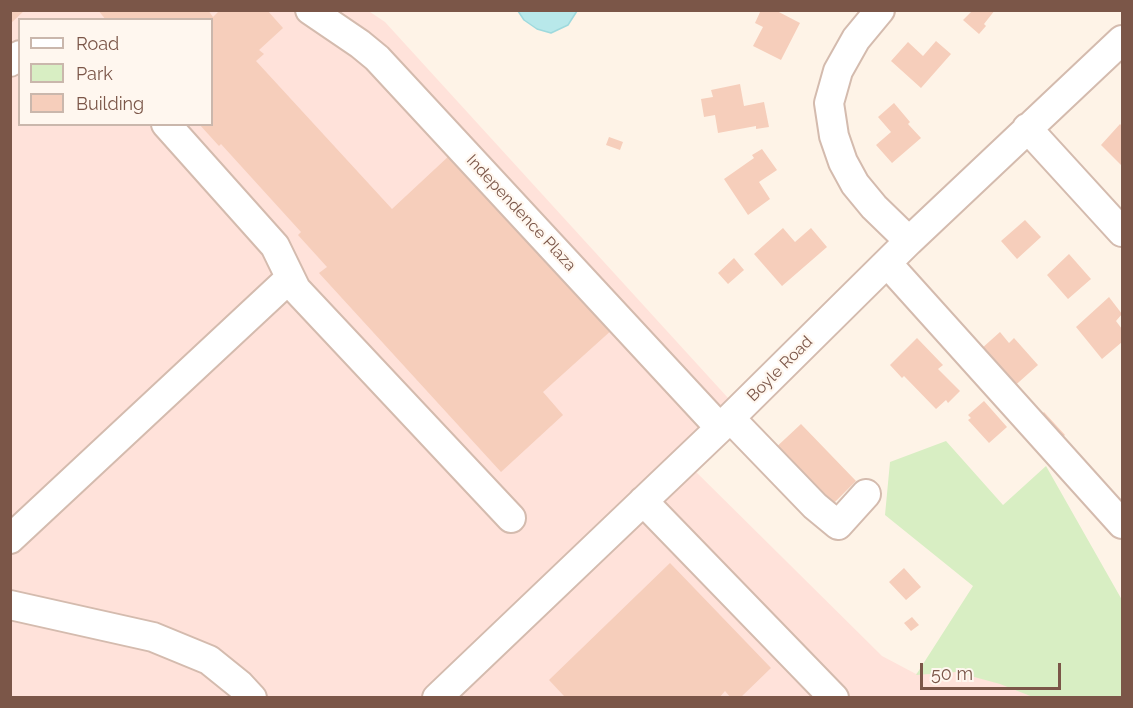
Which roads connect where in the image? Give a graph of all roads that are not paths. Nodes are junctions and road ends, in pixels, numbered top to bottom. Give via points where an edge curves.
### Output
1 (310, 10) edge
2 (880, 10) edge
3 (1122, 40) edge
4 (168, 126) edge
5 (1027, 128) junction
6 (1122, 232) edge
7 (909, 241) junction
8 (887, 263) junction
9 (290, 278) junction
10 (725, 423) junction
11 (866, 494) dead end
12 (643, 501) junction
13 (511, 518) dead end
14 (1122, 524) edge
15 (10, 539) edge
16 (10, 605) edge
17 (252, 698) edge
18 (437, 698) edge
19 (834, 698) edge

1 - 10 street, Independence Plaza via 378,58
2 - 7 street via 856,39 838,71 829,103 834,136 855,184
3 - 5 street, Boyle Road
4 - 9 street via 275,246
5 - 6 street
5 - 7 street, Boyle Road
7 - 8 street, Boyle Road
8 - 10 street, Boyle Road
8 - 14 street
9 - 13 street via 296,289
9 - 15 street
10 - 11 street, Independence Plaza via 838,525
10 - 12 street, Boyle Road
12 - 18 street, Boyle Road
12 - 19 street
16 - 17 street via 153,637 209,660

